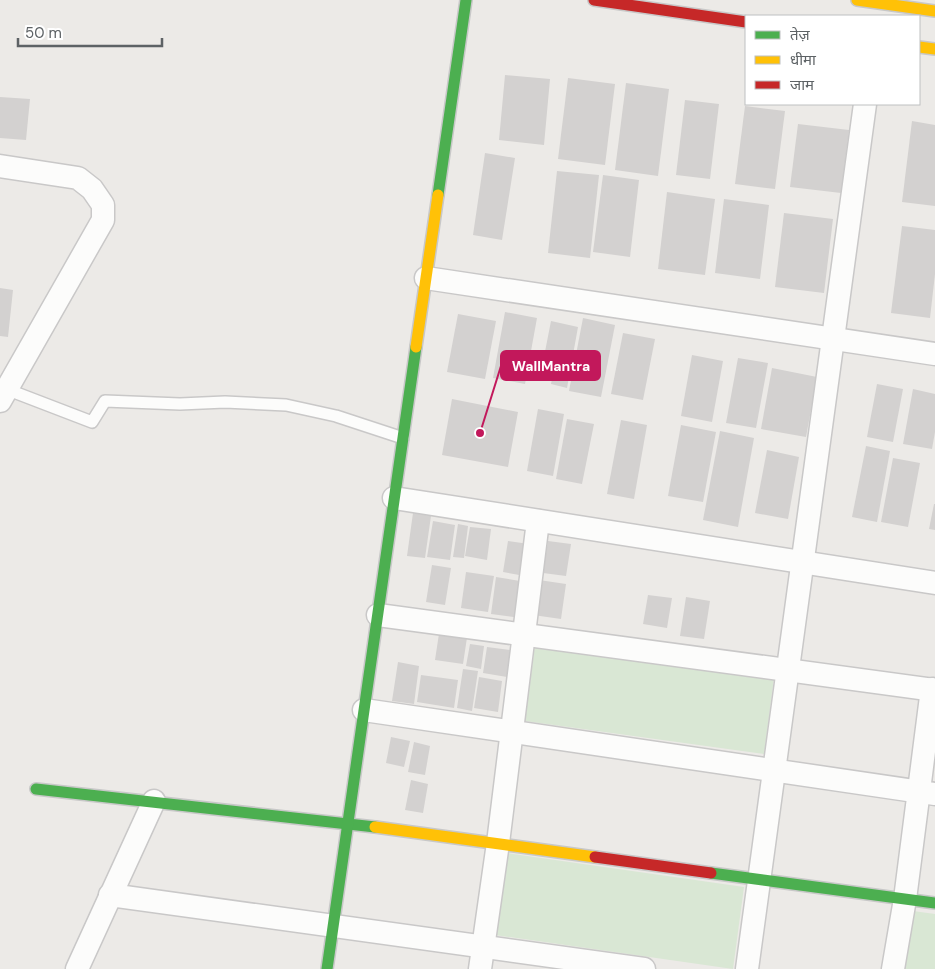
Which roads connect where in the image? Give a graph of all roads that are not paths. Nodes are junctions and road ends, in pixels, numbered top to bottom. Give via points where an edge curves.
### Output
1 (466, 0) edge
2 (594, 0) edge
3 (857, 0) edge
4 (861, 0) edge
5 (935, 11) edge
6 (745, 22) edge
7 (920, 47) edge
8 (935, 50) edge
9 (865, 105) edge
10 (0, 166) edge
11 (426, 278) junction
12 (833, 339) junction
13 (935, 354) edge
14 (6, 382) edge
15 (403, 438) junction
16 (394, 498) junction
17 (538, 521) junction
18 (803, 562) junction
19 (935, 583) edge
20 (378, 615) junction
21 (524, 634) junction
22 (788, 670) junction
23 (934, 690) edge
24 (364, 710) junction
25 (512, 732) junction
26 (774, 770) junction
27 (36, 789) dead end
28 (927, 793) edge
29 (154, 801) junction
30 (348, 823) junction
31 (498, 843) junction
32 (760, 879) junction
33 (110, 895) junction
34 (906, 900) junction
35 (935, 904) edge
36 (333, 926) junction
37 (484, 947) junction
38 (77, 969) edge
39 (327, 969) edge
40 (480, 969) edge
41 (644, 969) edge
42 (747, 969) edge
43 (893, 969) edge

1 - 11 street
2 - 6 street
3 - 4 street
4 - 5 street
7 - 8 street
9 - 12 street
10 - 14 street via 78,178 103,205 103,220
11 - 12 street
11 - 15 street
12 - 13 street
12 - 18 street
14 - 15 lane via 92,422 105,401 286,405 336,416
15 - 16 street
16 - 17 street
16 - 20 street
17 - 18 street
17 - 21 street
18 - 19 street
18 - 22 street
20 - 21 street
20 - 24 street
21 - 22 street
21 - 25 street
22 - 23 street
22 - 26 street
23 - 28 street
24 - 25 street
24 - 30 street
25 - 26 street
25 - 31 street
26 - 28 street
26 - 32 street
27 - 29 street
28 - 34 street
29 - 30 street
29 - 33 street
30 - 31 street
30 - 36 street
31 - 32 street
31 - 37 street
32 - 34 street
32 - 42 street
33 - 36 street
33 - 38 street
34 - 35 street
34 - 43 street
36 - 37 street
36 - 39 street
37 - 40 street
37 - 41 street

